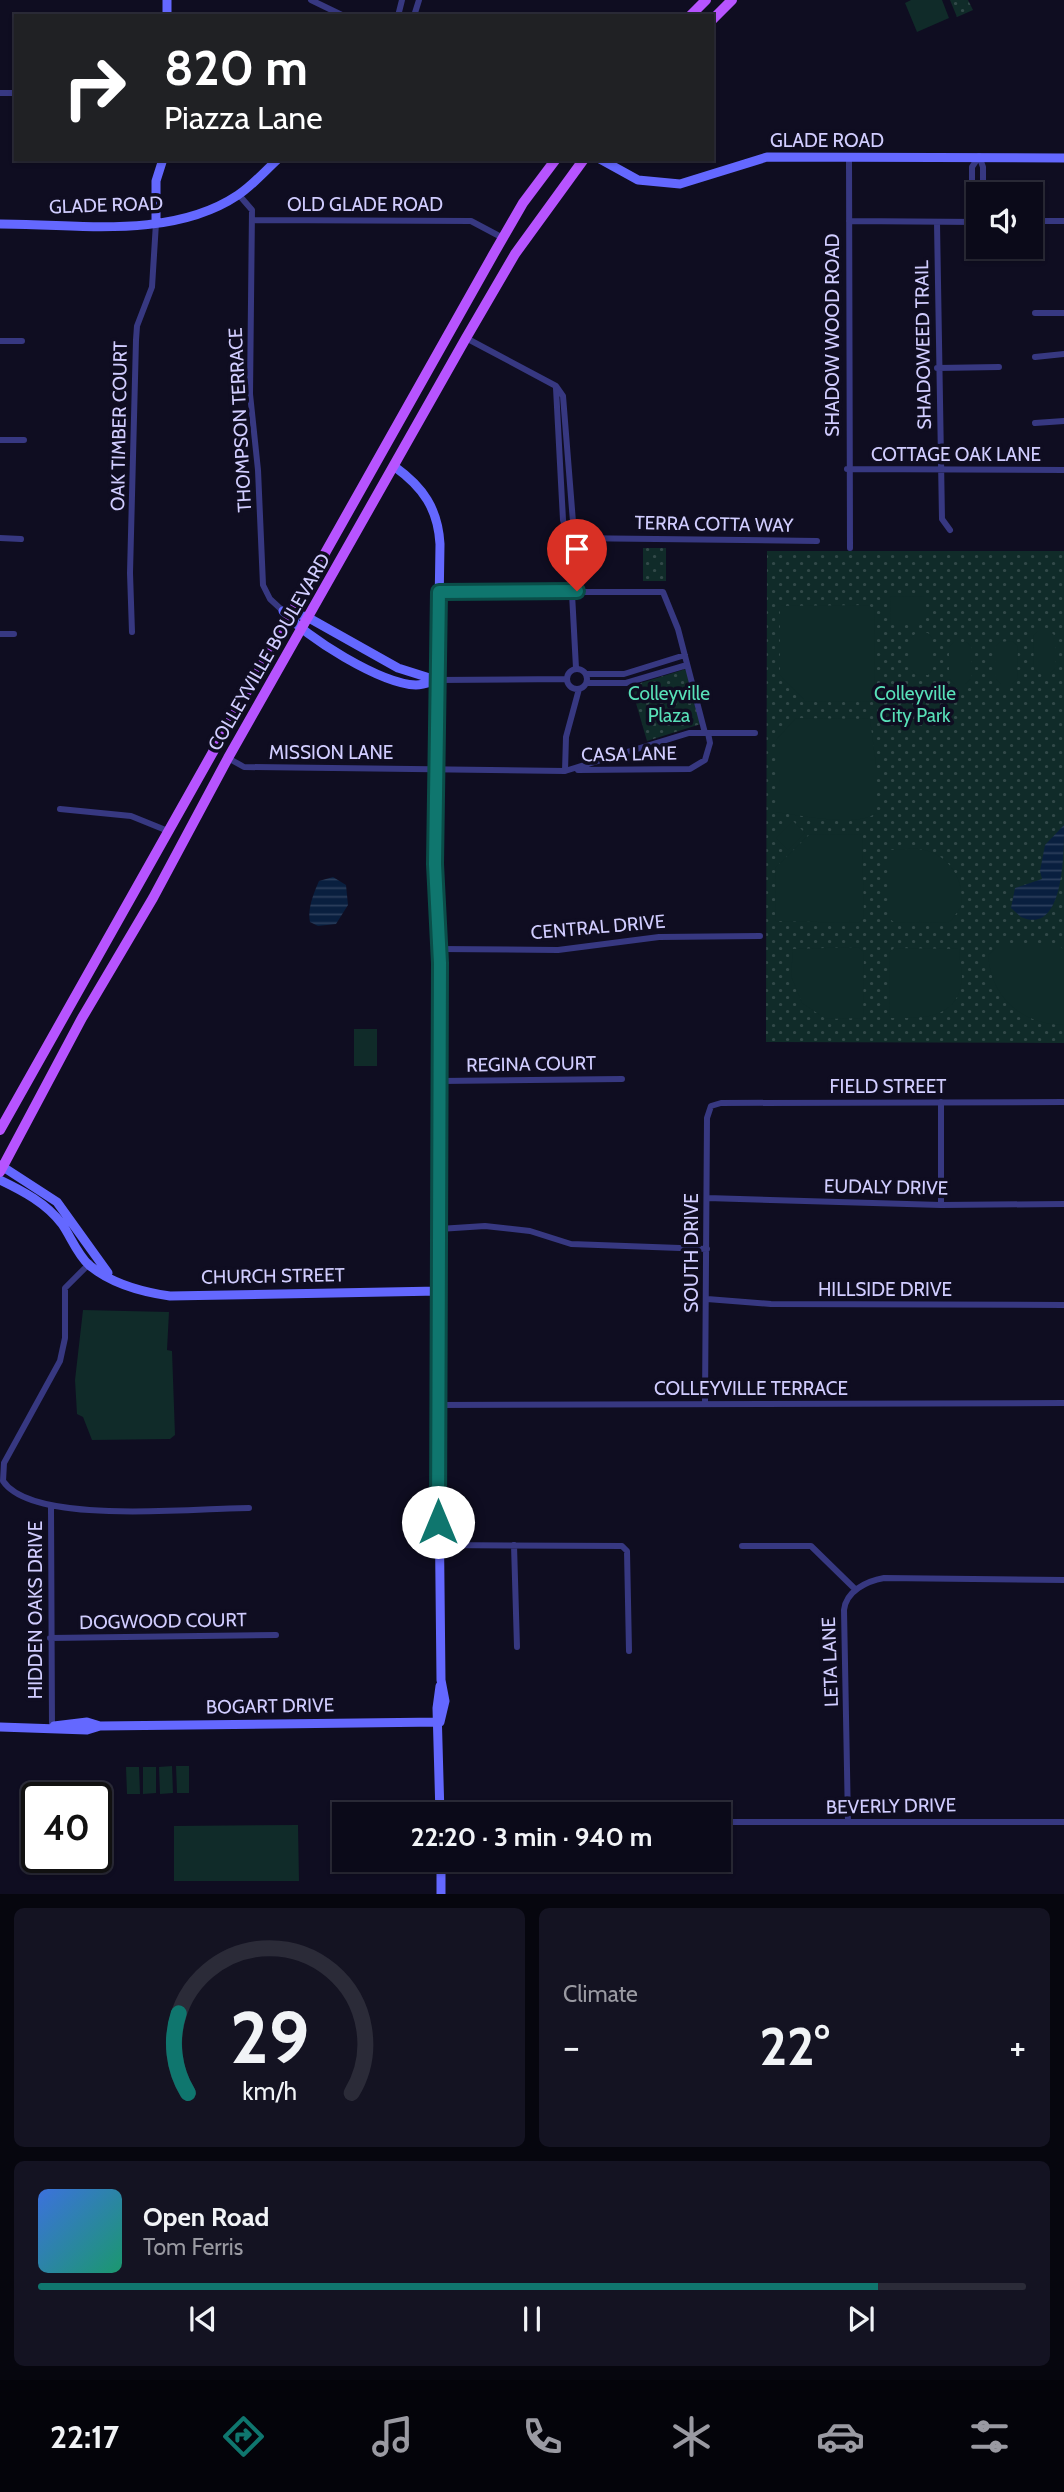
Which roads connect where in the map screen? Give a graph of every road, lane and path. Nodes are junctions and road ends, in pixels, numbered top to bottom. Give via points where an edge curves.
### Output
1 (312, 0) edge
2 (706, 0) edge
3 (729, 1) edge
4 (340, 14) edge
5 (692, 14) edge
6 (714, 18) edge
7 (979, 156) junction
8 (849, 157) junction
9 (1064, 158) edge
10 (162, 161) edge
11 (276, 161) edge
12 (554, 161) edge
13 (583, 161) edge
14 (604, 161) edge
15 (973, 182) edge
16 (983, 182) edge
17 (239, 195) junction
18 (252, 220) junction
19 (849, 221) junction
20 (1043, 221) edge
21 (1064, 221) edge
22 (966, 222) edge
23 (156, 223) junction
24 (937, 223) junction
25 (0, 224) edge
26 (503, 238) junction
27 (1035, 313) dead end
28 (1064, 313) edge
29 (466, 338) junction
30 (0, 341) edge
31 (22, 341) dead end
32 (1064, 354) edge
33 (1035, 356) dead end
34 (937, 368) junction
35 (999, 368) dead end
36 (1064, 421) edge
37 (1035, 423) dead end
38 (0, 440) edge
39 (24, 440) dead end
40 (395, 467) junction
41 (941, 468) junction
42 (848, 469) junction
43 (1064, 470) edge
44 (950, 530) dead end
45 (0, 538) edge
46 (569, 538) junction
47 (21, 539) dead end
48 (817, 541) dead end
49 (850, 548) dead end
50 (571, 591) junction
51 (439, 592) junction
52 (288, 613) junction
53 (310, 618) junction
54 (302, 631) junction
55 (132, 632) dead end
56 (0, 634) edge
57 (14, 634) dead end
58 (685, 655) junction
59 (687, 664) junction
60 (576, 668) junction
61 (587, 674) junction
62 (567, 679) junction
63 (438, 680) junction
64 (587, 683) junction
65 (579, 689) junction
66 (707, 733) junction
67 (755, 733) dead end
68 (214, 749) junction
69 (228, 758) junction
70 (437, 768) junction
71 (565, 771) junction
72 (60, 809) dead end
73 (168, 831) junction
74 (183, 844) junction
75 (760, 936) dead end
76 (439, 949) junction
77 (622, 1079) dead end
78 (440, 1081) junction
79 (942, 1102) junction
80 (1064, 1102) edge
81 (713, 1105) joint
82 (0, 1130) edge
83 (1, 1168) edge
84 (0, 1180) edge
85 (707, 1198) junction
86 (1064, 1203) edge
87 (941, 1205) junction
88 (60, 1206) junction
89 (52, 1213) junction
90 (439, 1229) junction
91 (707, 1248) junction
92 (92, 1261) junction
93 (439, 1291) junction
94 (706, 1299) junction
95 (1064, 1305) edge
96 (1064, 1403) edge
97 (705, 1404) junction
98 (438, 1405) junction
99 (51, 1507) junction
100 (249, 1508) dead end
101 (438, 1545) junction
102 (514, 1545) junction
103 (742, 1546) dead end
104 (1064, 1580) edge
105 (856, 1590) junction
106 (276, 1635) dead end
107 (50, 1638) junction
108 (517, 1647) dead end
109 (629, 1651) dead end
110 (440, 1722) junction
111 (0, 1727) edge
112 (52, 1727) junction
113 (440, 1802) edge
114 (731, 1822) edge
115 (848, 1822) junction
116 (1064, 1822) edge
117 (441, 1872) edge
118 (441, 1894) edge

1 - 4 street
2 - 5 main road
3 - 6 main road
7 - 8 street, GLADE ROAD
7 - 9 street, GLADE ROAD
7 - 15 street via 972,167
7 - 16 street
8 - 14 street, GLADE ROAD via 767,157 680,184 638,180
8 - 19 street, SHADOW WOOD ROAD
10 - 23 street via 156,181
11 - 17 street, GLADE ROAD
12 - 26 main road, COLLEYVILLE BOULEVARD
13 - 29 main road, COLLEYVILLE BOULEVARD via 515,254
17 - 18 street via 252,210
17 - 23 street, GLADE ROAD via 211,210
18 - 26 street, OLD GLADE ROAD via 471,221
18 - 52 street, THOMPSON TERRACE via 250,394 262,585
19 - 24 street
19 - 42 street, SHADOW WOOD ROAD
20 - 21 street
22 - 24 street
23 - 25 street, GLADE ROAD
23 - 55 street, OAK TIMBER COURT via 152,287 136,340
24 - 34 street, SHADOWEED TRAIL
26 - 52 main road, COLLEYVILLE BOULEVARD
27 - 28 street
29 - 40 main road, COLLEYVILLE BOULEVARD
29 - 46 street via 556,386 564,397 573,522
30 - 31 street
32 - 33 street
34 - 35 street
34 - 41 street, SHADOWEED TRAIL
36 - 37 street
38 - 39 street
40 - 51 street via 421,489 434,511 440,540
40 - 53 main road, COLLEYVILLE BOULEVARD
41 - 42 street, COTTAGE OAK LANE
41 - 43 street, COTTAGE OAK LANE
41 - 44 street, SHADOWEED TRAIL via 942,519
42 - 49 street, SHADOW WOOD ROAD
45 - 47 street
46 - 48 street, TERRA COTTA WAY
46 - 50 street
50 - 51 street
50 - 58 street via 663,592
50 - 60 street
51 - 63 street
52 - 53 street
52 - 54 street
52 - 68 main road, COLLEYVILLE BOULEVARD
53 - 54 main road, COLLEYVILLE BOULEVARD
53 - 63 street via 398,668
54 - 63 street via 403,682 418,685
54 - 69 main road, COLLEYVILLE BOULEVARD
56 - 57 street
58 - 59 street
58 - 61 street via 624,674
59 - 64 street via 626,683
59 - 66 street
60 - 61 street
60 - 62 street
61 - 64 street
62 - 63 street
62 - 65 street via 569,686
63 - 70 street
64 - 65 street
65 - 71 street via 566,737
66 - 67 street
66 - 71 street via 689,733
66 - 71 street, CASA LANE via 710,743 705,760 690,769
68 - 69 main road
68 - 73 main road, COLLEYVILLE BOULEVARD
69 - 70 street, MISSION LANE via 244,767
69 - 74 main road, COLLEYVILLE BOULEVARD
70 - 71 street, MISSION LANE
70 - 76 street
72 - 73 street via 131,816
73 - 74 main road
73 - 82 main road, COLLEYVILLE BOULEVARD
74 - 83 main road, COLLEYVILLE BOULEVARD
75 - 76 street, CENTRAL DRIVE via 659,937 558,950
76 - 78 street
77 - 78 street, REGINA COURT
78 - 90 street
79 - 80 street, FIELD STREET
79 - 81 street, FIELD STREET
79 - 87 street
81 - 85 street, SOUTH DRIVE via 707,1118
83 - 88 street, CHURCH STREET
84 - 89 street, CHURCH STREET
85 - 87 street, EUDALY DRIVE
85 - 91 street, SOUTH DRIVE
86 - 87 street, EUDALY DRIVE
88 - 89 street
88 - 92 street, CHURCH STREET
89 - 92 street, CHURCH STREET
90 - 91 street via 497,1227 571,1244
90 - 93 street
91 - 94 street, SOUTH DRIVE
92 - 93 street, CHURCH STREET via 137,1290 170,1296
92 - 99 street, HIDDEN OAKS DRIVE via 65,1289 60,1361 2,1470 3,1481 12,1491
93 - 98 street
94 - 95 street, HILLSIDE DRIVE via 771,1304
94 - 97 street, SOUTH DRIVE
96 - 97 street, COLLEYVILLE TERRACE
97 - 98 street, COLLEYVILLE TERRACE
98 - 101 street
99 - 100 street
99 - 107 street, HIDDEN OAKS DRIVE
101 - 102 street
101 - 110 street
102 - 108 street
102 - 109 street via 625,1548
103 - 105 street via 811,1546
104 - 105 street via 884,1578
105 - 115 street, LETA LANE via 844,1610
106 - 107 street, DOGWOOD COURT
107 - 112 street, HIDDEN OAKS DRIVE
110 - 112 street, BOGART DRIVE via 79,1723
110 - 113 street
111 - 112 street, BOGART DRIVE
114 - 115 street, BEVERLY DRIVE
115 - 116 street, BEVERLY DRIVE
117 - 118 street

